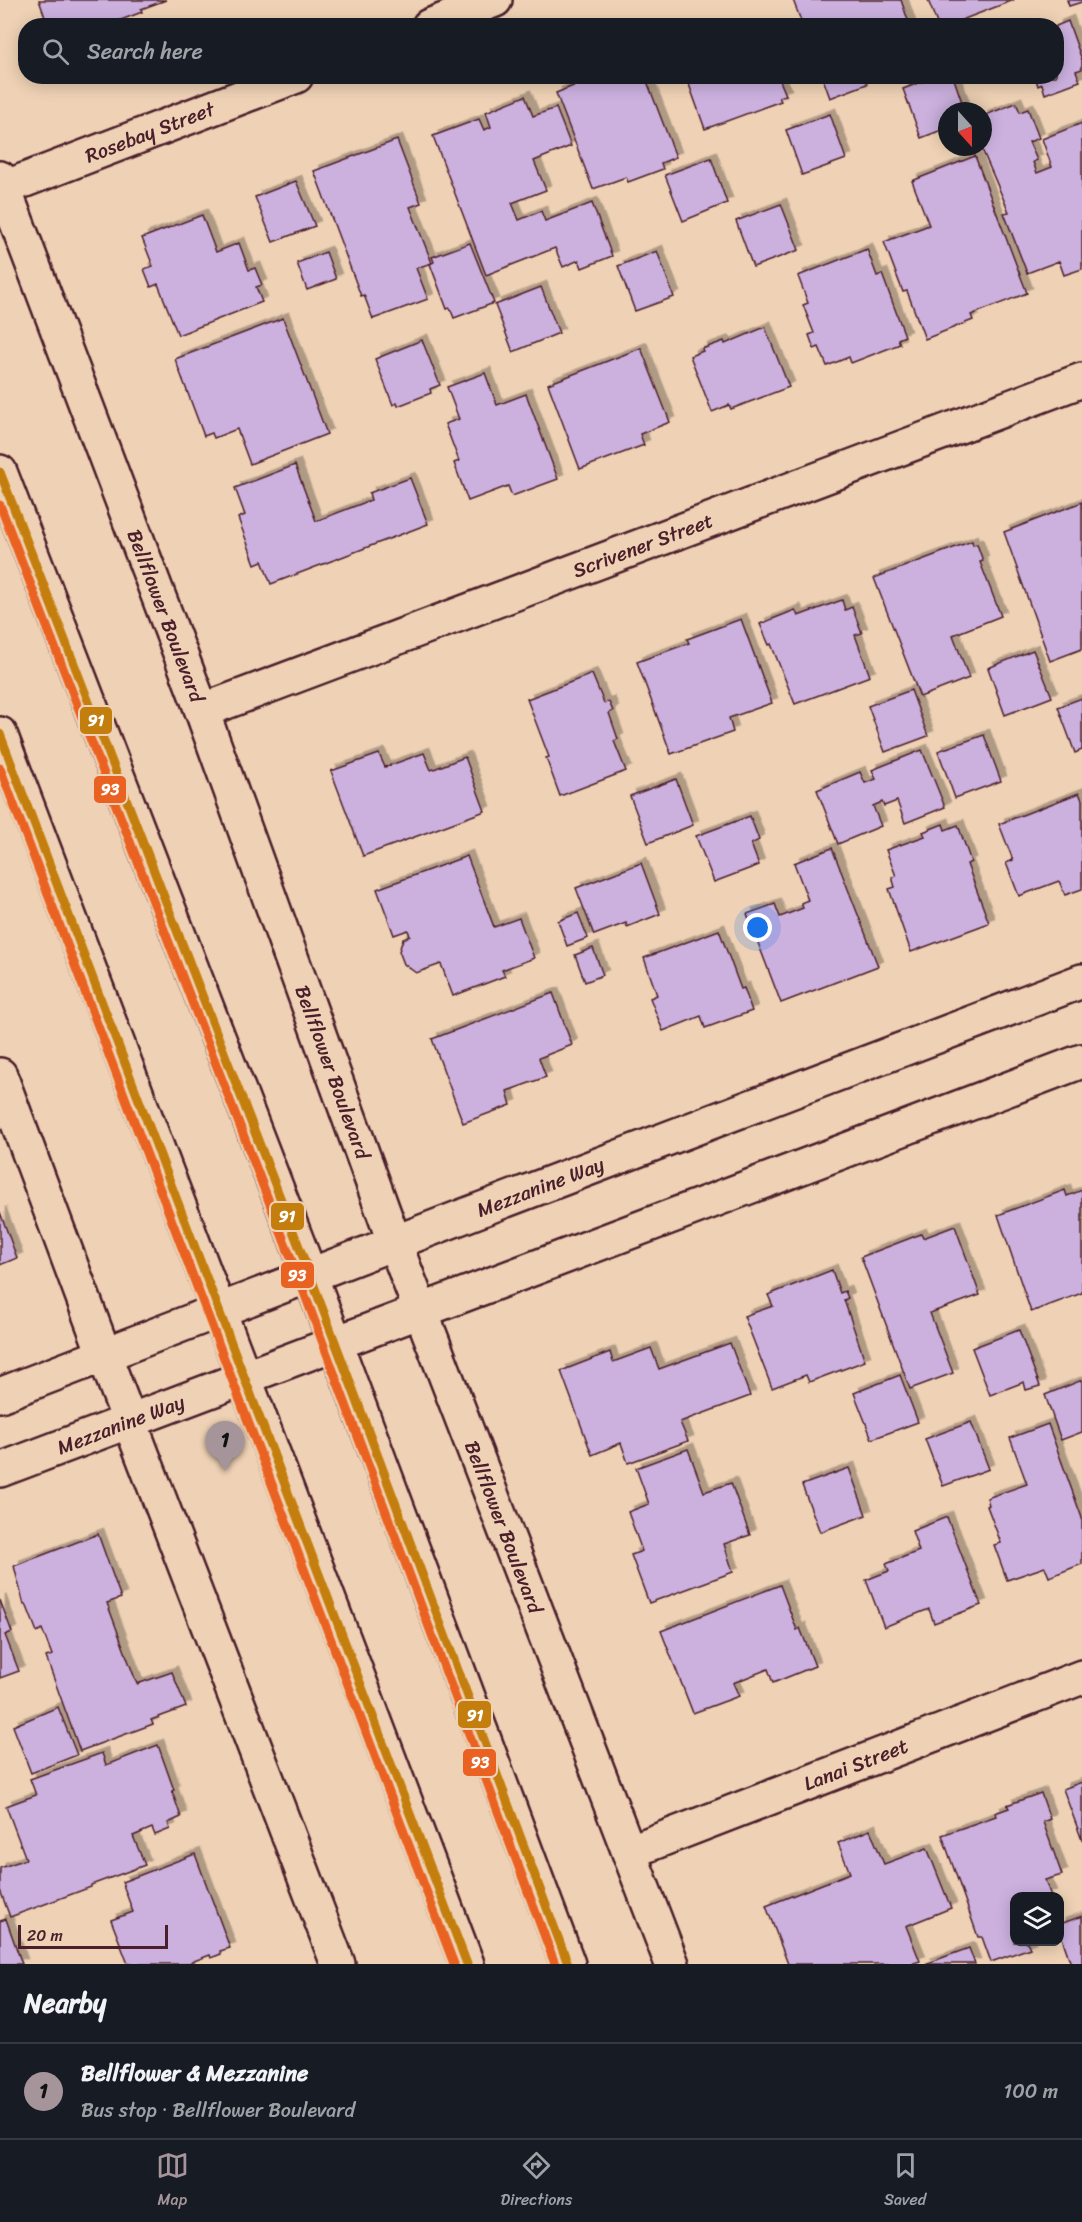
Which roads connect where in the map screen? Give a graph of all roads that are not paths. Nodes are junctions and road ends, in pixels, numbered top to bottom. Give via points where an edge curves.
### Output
1 (495, 0) edge
2 (449, 18) edge
3 (274, 84) edge
4 (2, 183) edge
5 (1082, 380) edge
6 (0, 472) edge
7 (202, 711) junction
8 (0, 734) edge
9 (1082, 981) edge
10 (1082, 1061) edge
11 (0, 1074) edge
12 (395, 1244) junction
13 (310, 1275) junction
14 (220, 1310) junction
15 (422, 1311) junction
16 (336, 1344) junction
17 (105, 1354) junction
18 (246, 1378) junction
19 (0, 1395) edge
20 (130, 1421) junction
21 (0, 1470) edge
22 (1082, 1677) edge
23 (629, 1852) junction
24 (338, 1964) edge
25 (467, 1964) edge
26 (568, 1964) edge
27 (672, 1964) edge

1 - 2 street
3 - 4 street, Rosebay Street
4 - 7 street, Bellflower Boulevard
5 - 7 street, Scrivener Street
6 - 13 street
7 - 12 street, Bellflower Boulevard
8 - 14 street
9 - 12 street, Mezzanine Way
10 - 15 street, Mezzanine Way
11 - 17 street
12 - 13 street, Mezzanine Way
12 - 15 street, Bellflower Boulevard
13 - 14 street, Mezzanine Way
13 - 16 street
14 - 17 street, Mezzanine Way
14 - 18 street
15 - 16 street, Mezzanine Way
15 - 23 street, Bellflower Boulevard
16 - 18 street, Mezzanine Way
16 - 26 street
17 - 19 street, Mezzanine Way
17 - 20 street
18 - 20 street, Mezzanine Way
18 - 25 street
20 - 21 street, Mezzanine Way
20 - 24 street
22 - 23 street, Lanai Street
23 - 27 street, Bellflower Boulevard

